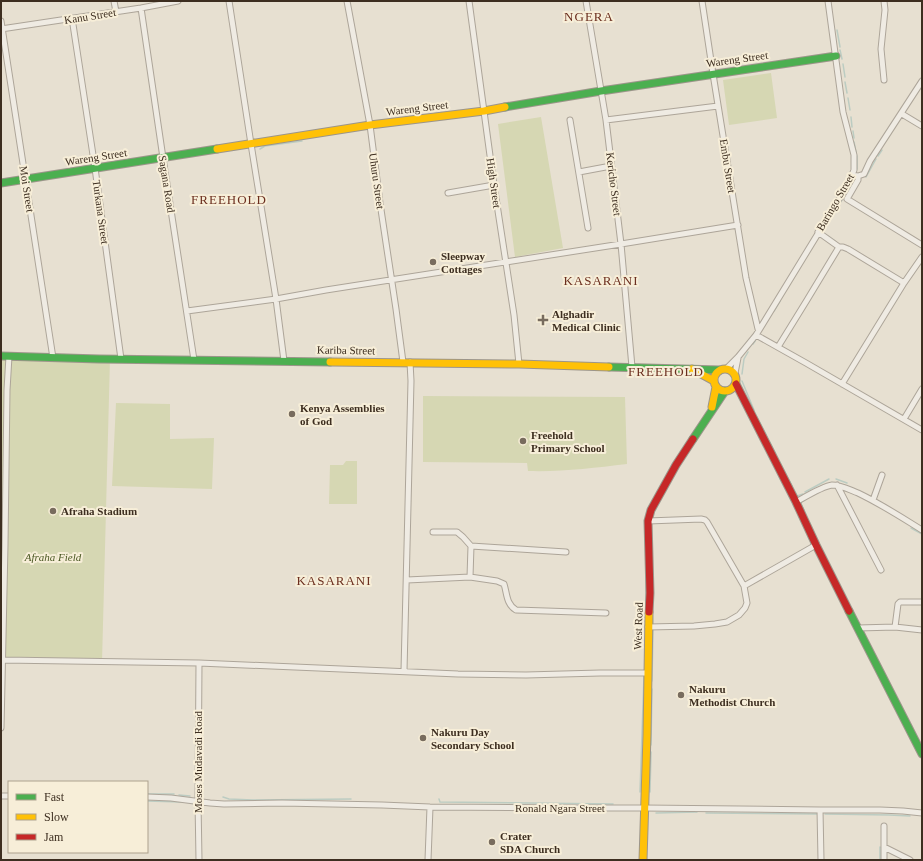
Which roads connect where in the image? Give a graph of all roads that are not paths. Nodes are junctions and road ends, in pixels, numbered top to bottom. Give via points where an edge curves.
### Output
1 (114, 1) edge
2 (178, 1) edge
3 (229, 1) edge
4 (347, 1) edge
5 (469, 1) edge
6 (586, 1) edge
7 (702, 1) edge
8 (828, 1) edge
9 (884, 1) edge
10 (147, 4) edge
11 (141, 8) junction
12 (116, 12) junction
13 (72, 18) junction
14 (1, 21) edge
15 (2, 29) edge
16 (836, 56) junction
17 (713, 74) junction
18 (884, 80) dead end
19 (922, 81) edge
20 (601, 91) junction
21 (718, 106) junction
22 (484, 111) junction
23 (902, 114) junction
24 (570, 120) dead end
25 (606, 120) junction
26 (370, 125) junction
27 (922, 126) edge
28 (251, 144) junction
29 (163, 158) junction
30 (611, 166) junction
31 (95, 168) junction
32 (579, 172) junction
33 (855, 176) junction
34 (26, 180) junction
35 (1, 184) edge
36 (494, 185) junction
37 (448, 193) dead end
38 (738, 225) junction
39 (588, 228) dead end
40 (818, 232) junction
41 (621, 244) junction
42 (922, 245) edge
43 (839, 247) junction
44 (922, 257) edge
45 (506, 261) junction
46 (392, 280) junction
47 (904, 284) junction
48 (276, 299) junction
49 (187, 311) junction
50 (758, 329) junction
51 (756, 335) junction
52 (778, 347) junction
53 (5, 356) edge
54 (738, 357) junction
55 (53, 358) junction
56 (122, 359) junction
57 (194, 360) junction
58 (284, 361) junction
59 (407, 362) junction
60 (519, 364) junction
61 (632, 368) junction
62 (690, 368) junction
63 (723, 369) junction
64 (735, 373) junction
65 (715, 384) junction
66 (736, 384) junction
67 (842, 384) junction
68 (922, 389) edge
69 (728, 391) junction
70 (744, 401) junction
71 (711, 411) junction
72 (904, 419) junction
73 (922, 430) edge
74 (882, 475) dead end
75 (837, 485) junction
76 (873, 500) junction
77 (796, 502) junction
78 (648, 521) junction
79 (922, 530) edge
80 (433, 532) dead end
81 (471, 546) junction
82 (816, 546) junction
83 (566, 552) dead end
84 (881, 570) dead end
85 (470, 577) junction
86 (407, 580) junction
87 (744, 586) junction
88 (922, 602) edge
89 (606, 613) dead end
90 (895, 626) junction
91 (648, 627) junction
92 (858, 628) junction
93 (922, 630) edge
94 (2, 659) edge
95 (199, 664) junction
96 (404, 671) junction
97 (648, 673) junction
98 (1, 728) edge
99 (922, 754) edge
100 (148, 797) edge
101 (198, 801) junction
102 (430, 807) junction
103 (644, 808) junction
104 (820, 810) junction
105 (922, 813) edge
106 (884, 826) dead end
107 (884, 847) junction
108 (199, 860) edge
109 (428, 860) edge
110 (643, 860) edge
111 (821, 860) edge
112 (884, 860) edge
113 (910, 860) edge

1 - 12 street
2 - 10 street, Kanu Street
3 - 28 street
4 - 26 street, Uhuru Street
5 - 22 street, High Street
6 - 20 street, Kericho Street
7 - 17 street, Embu Street
8 - 16 street, Baringo Street
9 - 18 street via 881,49
10 - 11 street, Kanu Street
11 - 12 street, Kanu Street
11 - 29 street, Sagana Road
12 - 13 street, Kanu Street
13 - 15 street, Kanu Street
13 - 31 street, Turkana Street
14 - 15 street, Moi Street
15 - 34 street, Moi Street
16 - 17 street, Wareng Street
16 - 33 street, Baringo Street via 843,112 854,155
17 - 20 street, Wareng Street
17 - 21 street, Embu Street
19 - 23 street
20 - 22 street, Wareng Street
20 - 25 street, Kericho Street
21 - 25 street
21 - 38 street, Embu Street
22 - 26 street, Wareng Street
22 - 36 street, High Street
23 - 27 street
23 - 33 street via 864,174
24 - 32 street
25 - 30 street, Kericho Street
26 - 28 street, Wareng Street
26 - 46 street, Uhuru Street
28 - 29 street, Wareng Street
28 - 48 street
29 - 31 street, Wareng Street
29 - 49 street, Sagana Road
30 - 32 street
30 - 41 street, Kericho Street
31 - 34 street, Wareng Street
31 - 56 street, Turkana Street
32 - 39 street
33 - 40 street, Baringo Street
33 - 42 street via 858,180 847,199
34 - 35 street, Wareng Street
34 - 55 street, Moi Street
36 - 37 street
36 - 45 street, High Street
38 - 41 street
38 - 50 street, Embu Street via 746,278
40 - 43 street
40 - 50 street, Baringo Street
41 - 45 street
41 - 61 street, Kericho Street
43 - 47 street via 848,249
43 - 52 street
44 - 47 street
45 - 46 street
45 - 60 street, High Street
46 - 48 street
46 - 59 street, Uhuru Street
47 - 67 street
48 - 49 street
48 - 58 street
49 - 57 street, Sagana Road
50 - 51 street, Baringo Street
51 - 52 street
51 - 54 street, Baringo Street
52 - 67 street
53 - 55 street, Kariba Street
53 - 94 street via 7,390
54 - 63 street, Baringo Street
54 - 64 street, Baringo Street
55 - 56 street, Kariba Street
56 - 57 street, Kariba Street
57 - 58 street, Kariba Street
58 - 59 street, Kariba Street
59 - 60 street, Kariba Street
59 - 86 street, Uhuru Street via 411,381
60 - 61 street, Kariba Street
61 - 62 street, Kariba Street
62 - 63 street, Kariba Street
62 - 65 street
63 - 64 street
63 - 65 street via 715,374
64 - 66 street
65 - 69 street via 720,390
65 - 71 street, West Road
66 - 69 street
66 - 70 street
67 - 72 street
68 - 72 street
69 - 70 street
69 - 71 street, West Road
70 - 77 street
71 - 78 street, West Road via 676,464 651,510
72 - 73 street
74 - 76 street
75 - 76 street
75 - 77 street via 823,488
75 - 84 street
76 - 79 street
77 - 82 street
78 - 87 street via 705,520
78 - 91 street, West Road
80 - 81 street via 457,532
81 - 83 street
81 - 85 street
82 - 87 street
82 - 92 street
85 - 86 street
85 - 89 street via 504,584 512,608 516,610
86 - 96 street, Uhuru Street
87 - 91 street via 746,606 739,615 727,622
88 - 90 street via 900,602
90 - 92 street
90 - 93 street
91 - 97 street, West Road
92 - 99 street
94 - 95 street
94 - 98 street
95 - 96 street
95 - 101 street, Moses Mudavadi Road
96 - 97 street via 526,675
97 - 103 street, West Road
100 - 101 street, Ronald Ngara Street
101 - 102 street, Ronald Ngara Street via 224,804
101 - 108 street, Moses Mudavadi Road
102 - 103 street, Ronald Ngara Street
102 - 109 street
103 - 104 street, Ronald Ngara Street
103 - 110 street, West Road
104 - 105 street, Ronald Ngara Street
104 - 111 street
106 - 107 street
107 - 112 street
107 - 113 street

